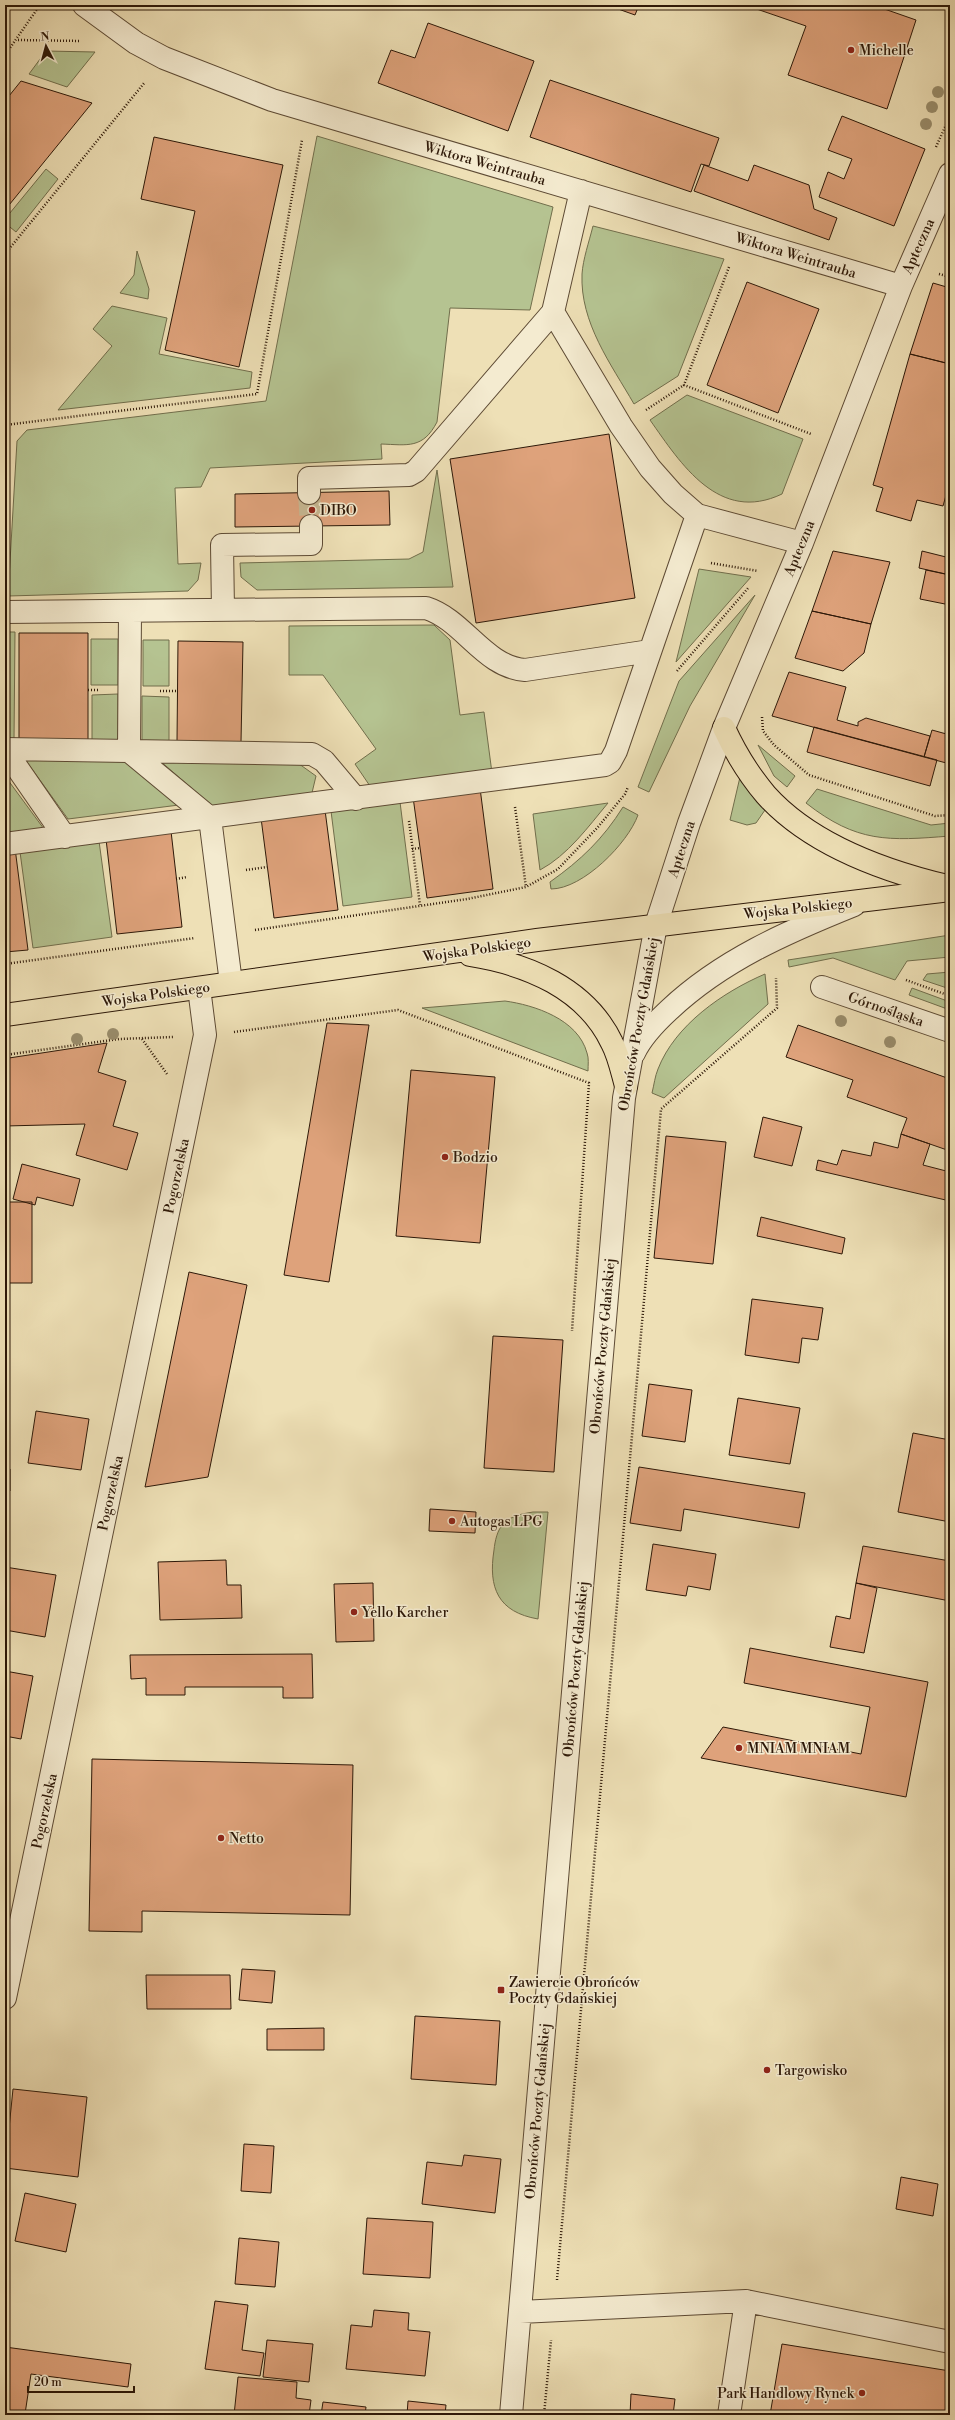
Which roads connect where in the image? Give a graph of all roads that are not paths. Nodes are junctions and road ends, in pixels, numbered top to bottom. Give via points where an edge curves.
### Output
1 (84, 5) edge
2 (950, 174) edge
3 (581, 191) junction
4 (901, 286) junction
5 (553, 312) junction
6 (310, 493) tunnel mouth
7 (697, 515) junction
8 (311, 526) tunnel mouth
9 (802, 543) junction
10 (223, 610) junction
11 (130, 611) junction
12 (5, 612) edge
13 (650, 651) junction
14 (724, 728) junction
15 (5, 750) edge
16 (129, 751) junction
17 (356, 799) junction
18 (210, 818) junction
19 (65, 837) junction
20 (5, 844) edge
21 (950, 888) edge
22 (864, 901) junction
23 (656, 924) junction
24 (457, 952) junction
25 (231, 983) junction
26 (822, 987) dead end
27 (199, 988) junction
28 (5, 1016) edge
29 (950, 1031) edge
30 (628, 1065) junction
31 (626, 1086) junction
32 (5, 1998) edge
33 (746, 2301) junction
34 (520, 2312) junction
35 (950, 2342) edge
36 (511, 2415) edge
37 (729, 2415) edge

1 - 3 street, Wiktora Weintrauba via 136,43 164,58 272,100
2 - 4 street, Apteczna
3 - 4 street, Wiktora Weintrauba
3 - 5 street
4 - 9 street, Apteczna
5 - 6 street via 416,471 409,475 309,478
5 - 7 street via 650,468 673,494
7 - 9 street
7 - 13 street
8 - 10 street via 311,544 222,546
9 - 14 street, Apteczna
10 - 11 street
10 - 13 street via 426,608 439,612 504,666 514,669 525,670
11 - 12 street
11 - 16 street
13 - 17 street via 610,762 598,767
14 - 21 main road via 748,771 766,795 798,823 824,840 867,860
14 - 23 street, Apteczna
15 - 16 street
15 - 19 street
16 - 17 street via 312,754 324,761
16 - 18 street
17 - 18 street
18 - 19 street
18 - 25 street
19 - 20 street
21 - 22 main road, Wojska Polskiego
22 - 23 main road, Wojska Polskiego
22 - 30 street via 789,931 746,953 715,973 686,994 656,1022 637,1047
23 - 24 main road, Wojska Polskiego
23 - 30 street, Obrońców Poczty Gdańskiej
24 - 25 main road, Wojska Polskiego
24 - 31 main road via 530,970 567,990 596,1018 612,1041
25 - 27 main road, Wojska Polskiego
26 - 29 street, Górnośląska
27 - 28 main road, Wojska Polskiego
27 - 32 street, Pogorzelska via 205,1036
30 - 31 street, Obrońców Poczty Gdańskiej
31 - 34 street, Obrońców Poczty Gdańskiej
33 - 34 street
33 - 35 street
33 - 37 street
34 - 36 street, Obrońców Poczty Gdańskiej

